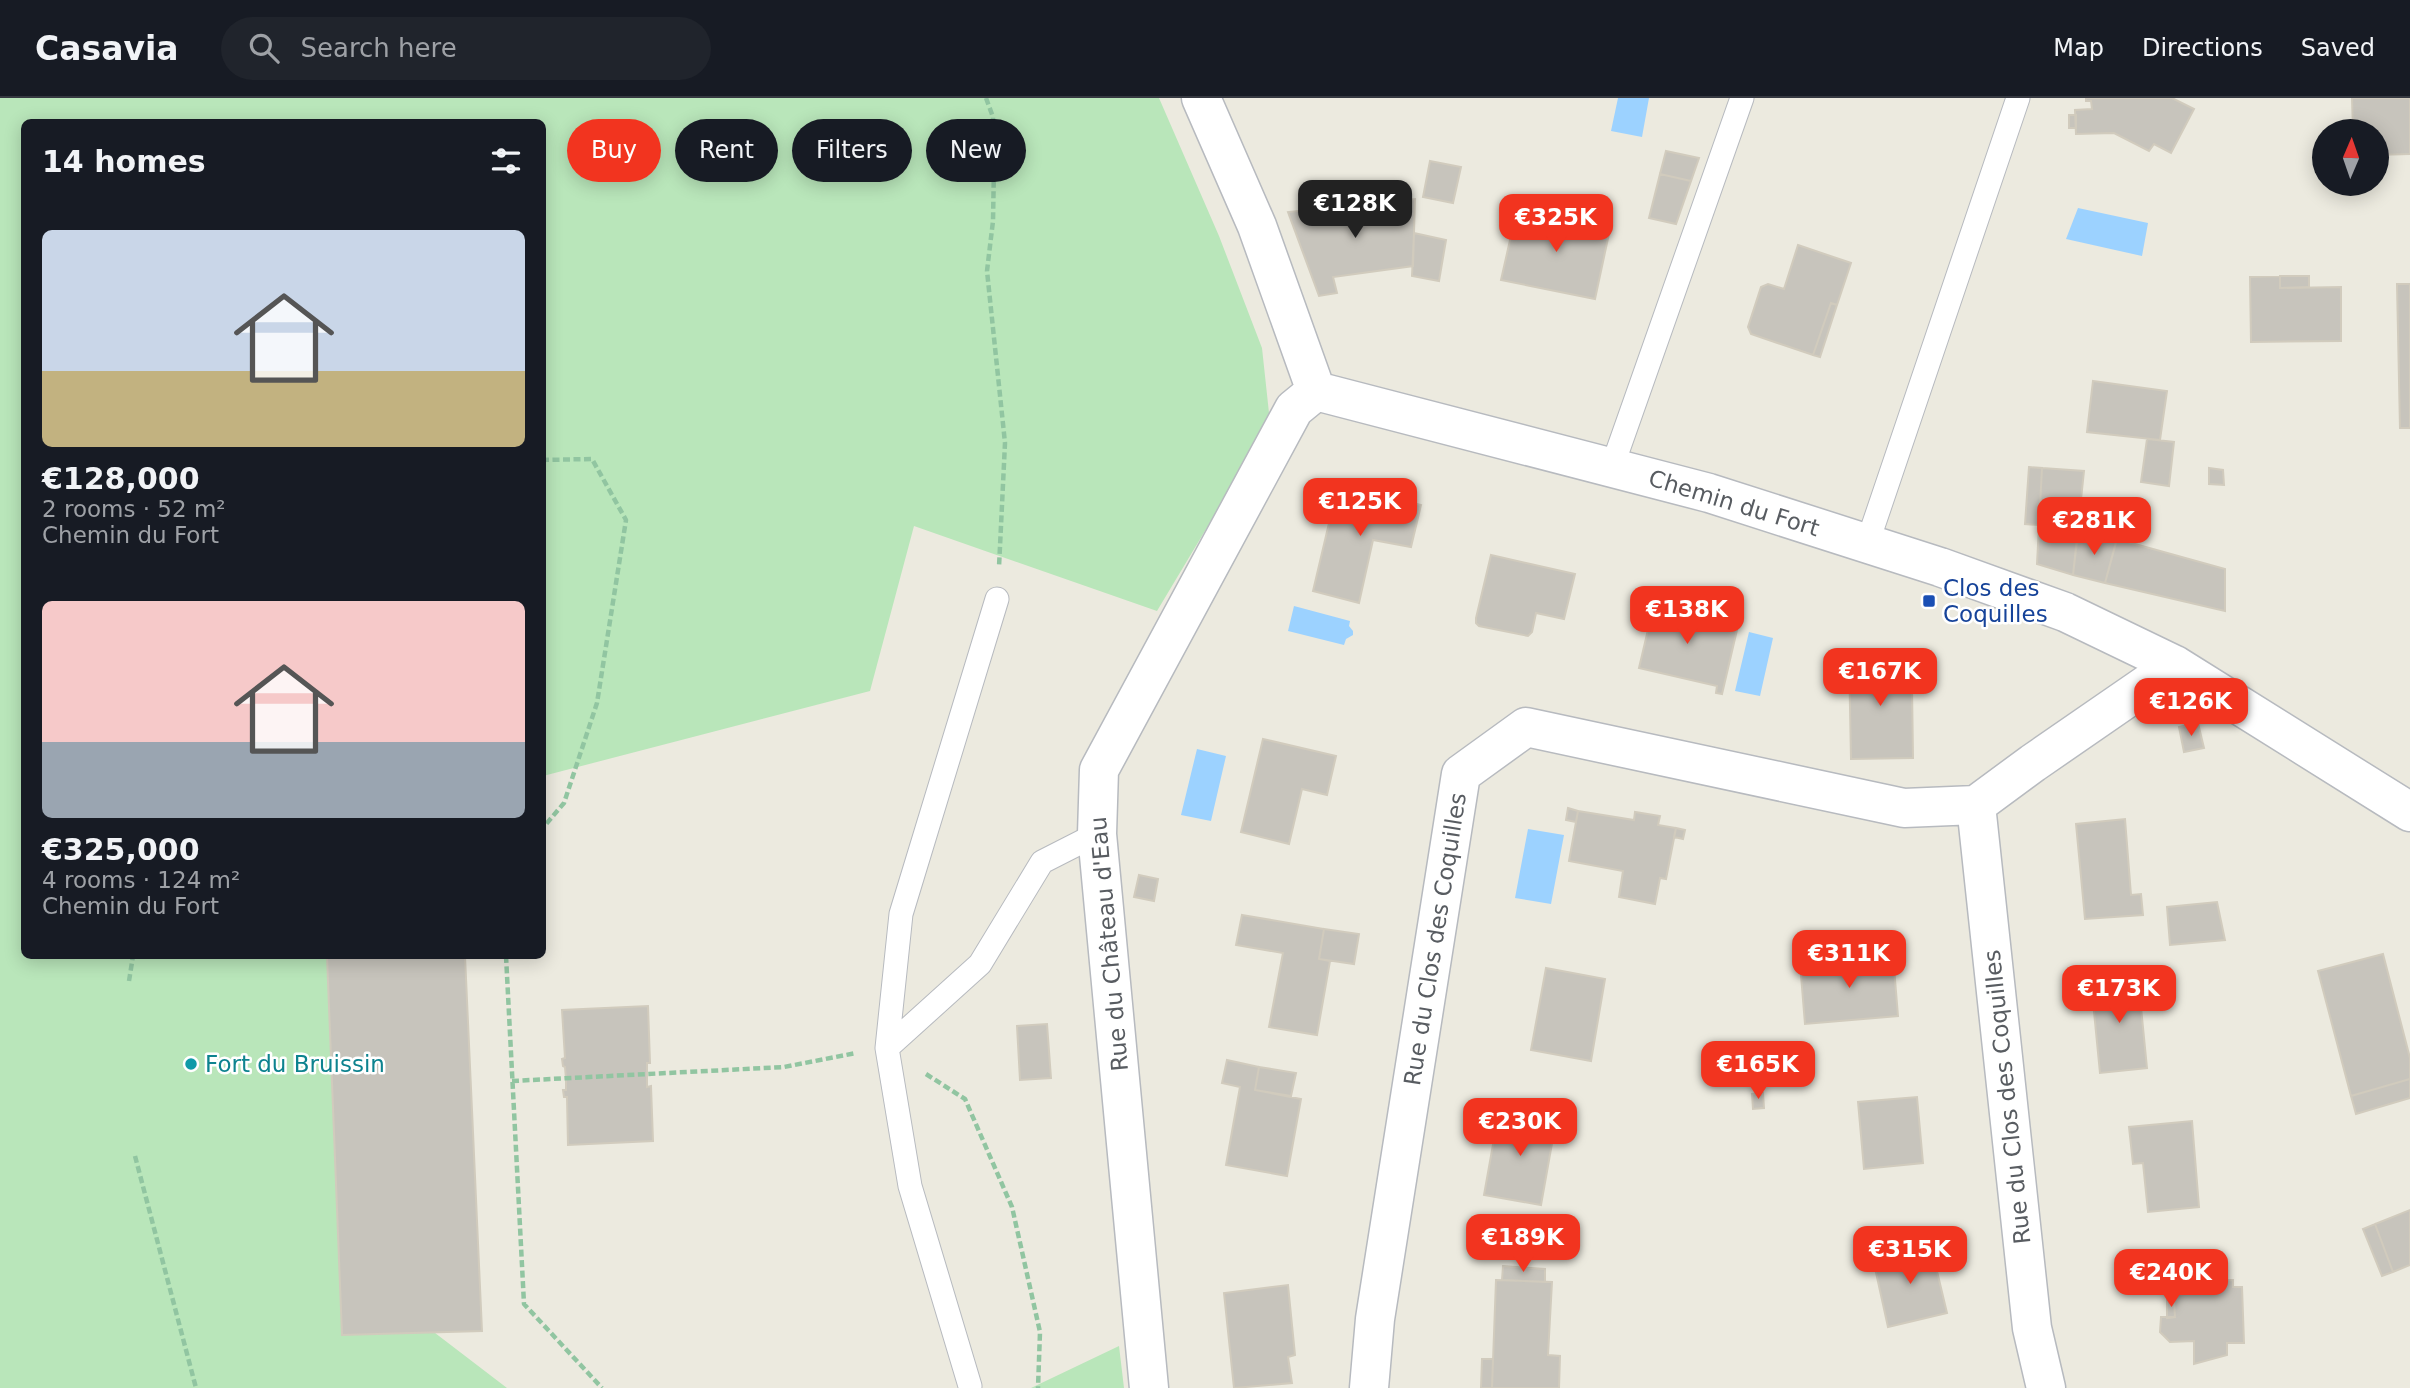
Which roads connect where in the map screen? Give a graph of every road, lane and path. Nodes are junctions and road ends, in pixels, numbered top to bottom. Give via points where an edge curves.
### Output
1 (986, 98) edge
2 (1200, 98) edge
3 (1742, 98) edge
4 (2018, 98) edge
5 (1316, 391) junction
6 (546, 460) edge
7 (1612, 467) junction
8 (1867, 544) junction
9 (997, 599) joint
10 (2175, 665) junction
11 (1976, 805) junction
12 (2410, 812) edge
13 (546, 824) edge
14 (1097, 834) junction
15 (133, 959) edge
16 (506, 959) edge
17 (129, 981) dead end
18 (887, 1048) junction
19 (512, 1081) junction
20 (135, 1156) dead end
21 (970, 1386) edge
22 (196, 1388) edge
23 (603, 1388) edge
24 (1038, 1388) edge
25 (1149, 1388) edge
26 (1369, 1388) edge
27 (2046, 1388) edge

1 - 9 path via 993,117 995,166 987,271 1005,443
2 - 5 street via 1257,226
3 - 7 lane
4 - 8 lane
5 - 7 street, Chemin du Fort
5 - 14 street, Rue du Château d'Eau via 1294,409 1099,770
6 - 13 path via 592,459 626,520 597,703 564,803
7 - 8 street, Chemin du Fort
8 - 10 street, Chemin du Fort via 2064,612
9 - 18 lane via 901,914
10 - 11 street
10 - 12 street, Chemin du Fort
11 - 26 street, Rue du Clos des Coquilles via 1904,808 1526,727 1461,774 1375,1319
11 - 27 street, Rue du Clos des Coquilles via 2032,1328
14 - 18 lane via 1042,862 980,964
14 - 25 street, Rue du Château d'Eau
15 - 17 path
16 - 19 path
18 - 19 path via 784,1067
18 - 21 lane via 910,1186
18 - 24 path via 965,1099 1012,1207 1040,1332
19 - 23 path via 524,1304
20 - 22 path

